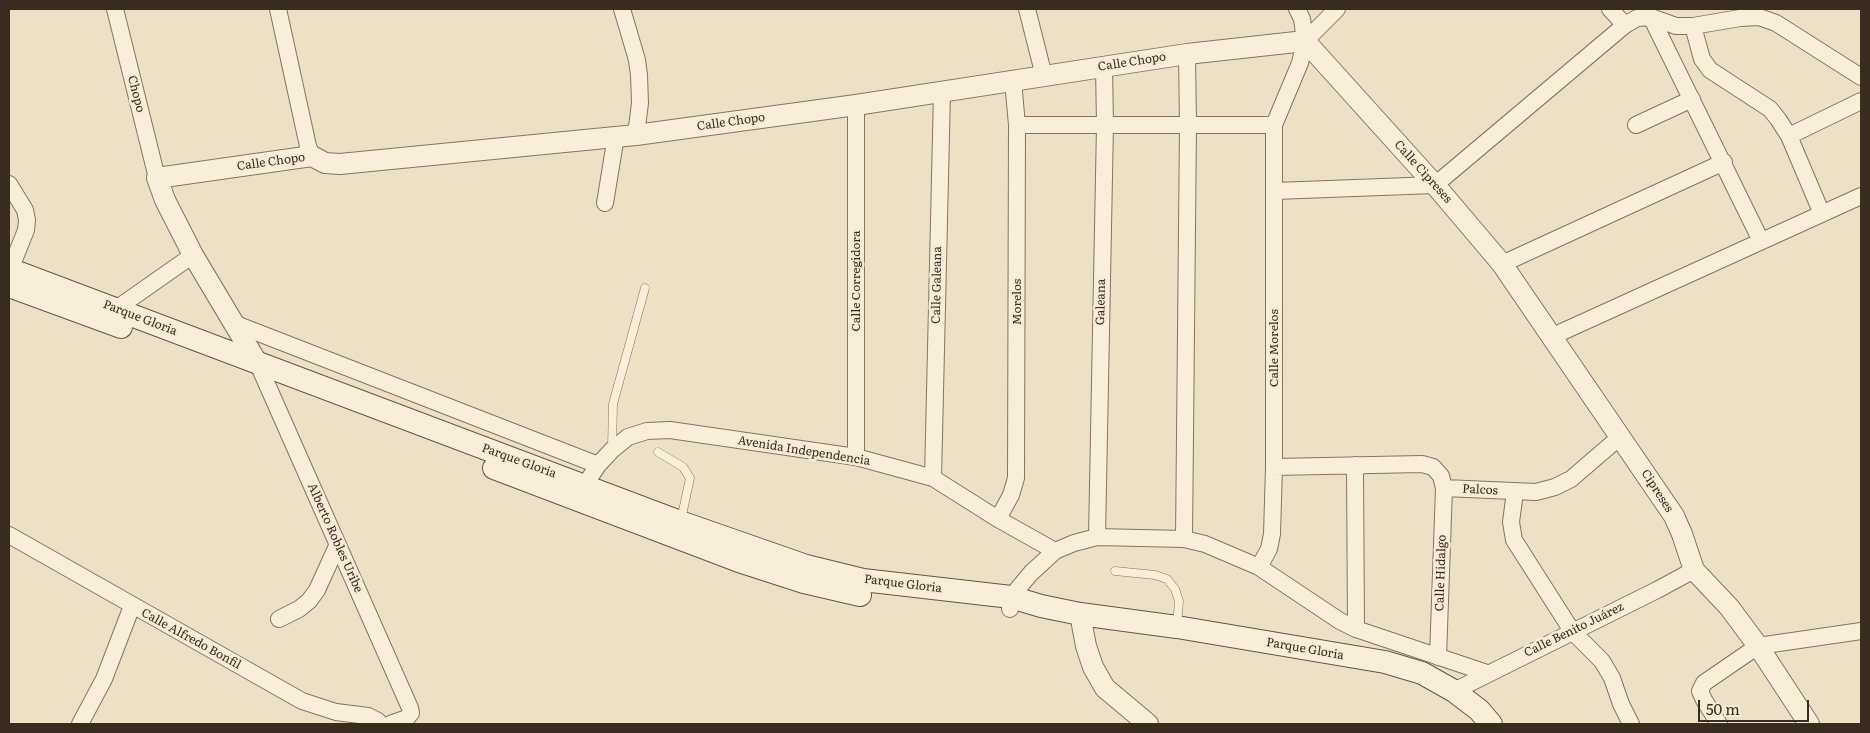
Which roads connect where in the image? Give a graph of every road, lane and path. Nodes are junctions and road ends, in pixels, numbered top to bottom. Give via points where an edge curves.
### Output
1 (116, 9) edge
2 (278, 9) edge
3 (622, 9) edge
4 (1027, 9) edge
5 (1297, 9) edge
6 (1337, 9) edge
7 (1610, 9) edge
8 (1651, 17) junction
9 (1625, 25) junction
10 (1694, 26) junction
11 (1305, 41) junction
12 (1188, 54) junction
13 (1104, 67) junction
14 (1044, 76) junction
15 (1861, 76) edge
16 (1013, 81) junction
17 (942, 92) junction
18 (1692, 99) junction
19 (1861, 101) edge
20 (856, 105) junction
21 (1017, 125) junction
22 (1104, 125) junction
23 (1188, 125) junction
24 (1274, 125) junction
25 (1636, 125) dead end
26 (636, 134) junction
27 (616, 136) junction
28 (1789, 136) junction
29 (312, 156) junction
30 (1724, 162) junction
31 (157, 178) junction
32 (9, 184) edge
33 (1435, 185) junction
34 (1274, 191) junction
35 (1861, 196) edge
36 (605, 203) dead end
37 (1822, 214) junction
38 (1761, 241) junction
39 (193, 255) junction
40 (1502, 264) junction
41 (9, 275) edge
42 (645, 288) dead end
43 (116, 309) junction
44 (233, 323) junction
45 (1552, 336) junction
46 (263, 373) junction
47 (1621, 436) junction
48 (612, 450) junction
49 (658, 452) dead end
50 (856, 457) junction
51 (598, 465) junction
52 (1355, 465) junction
53 (1274, 467) junction
54 (933, 478) junction
55 (1444, 488) junction
56 (1515, 492) junction
57 (582, 493) junction
58 (998, 519) junction
59 (680, 522) junction
60 (9, 535) edge
61 (1097, 537) junction
62 (1184, 539) junction
63 (337, 546) junction
64 (1055, 552) junction
65 (1259, 567) junction
66 (1694, 570) junction
67 (1116, 571) dead end
68 (1011, 603) junction
69 (132, 606) junction
70 (1080, 614) junction
71 (279, 619) dead end
72 (1177, 627) junction
73 (1356, 629) junction
74 (1572, 631) junction
75 (1861, 631) edge
76 (1758, 646) junction
77 (1438, 657) junction
78 (1487, 674) junction
79 (1454, 691) junction
80 (1482, 717) edge
81 (80, 724) edge
82 (379, 724) edge
83 (390, 724) edge
84 (1148, 724) edge
85 (1631, 724) edge
86 (1719, 724) edge
87 (1809, 724) edge

1 - 31 street, Chopo
2 - 29 street
3 - 26 street via 639,75 640,110
4 - 14 street
5 - 11 street
6 - 11 street
7 - 9 street
8 - 9 street via 1637,18
8 - 10 street via 1676,26
8 - 18 street
9 - 33 street
10 - 15 street via 1759,17 1776,23
10 - 28 street via 1702,58 1710,70 1770,108
11 - 12 street, Calle Chopo
11 - 24 street, Calle Morelos via 1300,62
11 - 33 street, Calle Cipreses
12 - 13 street, Calle Chopo
12 - 23 street
13 - 14 street, Calle Chopo
13 - 22 street, Galeana
14 - 16 street, Calle Chopo
16 - 17 street, Calle Chopo
16 - 21 street, Morelos
17 - 20 street, Calle Chopo
17 - 54 street, Calle Galeana
18 - 25 street
18 - 30 street
19 - 28 street
20 - 26 street, Calle Chopo
20 - 50 street, Calle Corregidora
21 - 22 street
21 - 58 street, Morelos via 1016,478
22 - 23 street
22 - 61 street, Galeana
23 - 24 street
23 - 62 street
24 - 34 street, Calle Morelos
26 - 27 street, Calle Chopo
27 - 29 street, Calle Chopo via 340,164 325,163
27 - 36 street
28 - 37 street
29 - 31 street, Calle Chopo
30 - 38 street
30 - 40 street
31 - 39 street
32 - 41 street via 27,220
33 - 34 street
33 - 40 street, Calle Cipreses
34 - 53 street, Calle Morelos
35 - 37 street
37 - 38 street
38 - 45 street
39 - 43 street
39 - 44 street
40 - 45 street, Calle Cipreses
41 - 43 main road, Parque Gloria
41 - 46 main road, Parque Gloria
42 - 48 lane via 613,404
43 - 46 main road, Parque Gloria
44 - 46 street
44 - 51 street
45 - 47 street, Cipreses
46 - 57 main road, Parque Gloria
46 - 63 street, Alberto Robles Uribe
47 - 56 street, Palcos via 1571,479 1536,492
47 - 66 street, Cipreses via 1674,516
48 - 50 street, Avenida Independencia via 628,437 646,431 670,430
48 - 51 street, Avenida Independencia
49 - 59 lane via 683,467 690,478
50 - 54 street, Avenida Independencia
51 - 57 street, Avenida Independencia
52 - 53 street, Palcos
52 - 55 street, Palcos via 1422,464 1433,467 1441,476
52 - 73 street
53 - 65 street, Calle Morelos via 1272,534 1269,549
54 - 58 street, Avenida Independencia
55 - 56 street, Palcos
55 - 77 street, Calle Hidalgo
56 - 74 street via 1511,522 1514,540
57 - 59 main road, Parque Gloria
57 - 68 main road, Parque Gloria via 739,561 804,582 862,596
58 - 64 street, Avenida Independencia
59 - 68 main road, Parque Gloria via 806,566 863,580
60 - 69 street, Calle Alfredo Bonfil
61 - 62 street
61 - 64 street
62 - 65 street via 1205,544
63 - 71 street via 317,590 299,609
63 - 83 street, Alberto Robles Uribe via 411,713 407,718
64 - 68 street via 1031,573
65 - 73 street
66 - 74 street, Calle Benito Juárez
66 - 76 street, Cipreses via 1729,607
67 - 72 lane via 1155,574 1167,579 1179,601
68 - 70 main road, Parque Gloria
69 - 81 street via 104,679
69 - 82 street, Calle Alfredo Bonfil via 302,701 336,712 368,716
70 - 72 main road, Parque Gloria
70 - 84 street via 1093,667 1105,688
72 - 79 main road, Parque Gloria via 1385,662 1422,673
73 - 77 street
74 - 78 street, Calle Benito Juárez
74 - 85 street via 1602,661
75 - 76 street
76 - 86 street via 1704,683 1700,691
76 - 87 street, Cipreses
77 - 78 street
78 - 79 street, Calle Benito Juárez
79 - 80 main road, Parque Gloria

